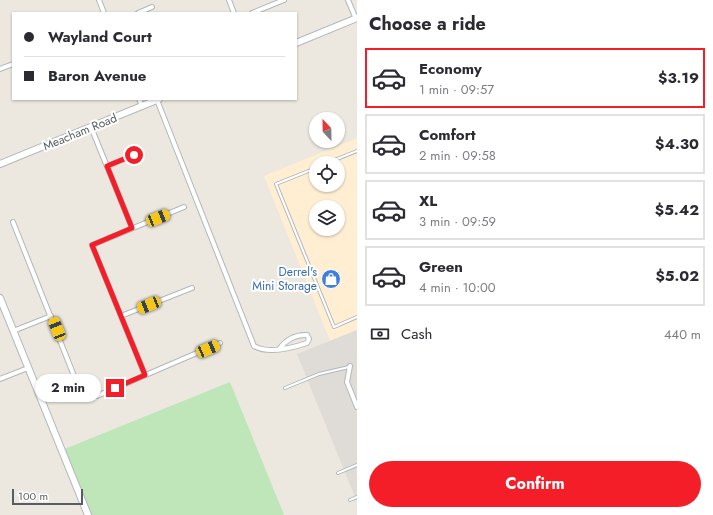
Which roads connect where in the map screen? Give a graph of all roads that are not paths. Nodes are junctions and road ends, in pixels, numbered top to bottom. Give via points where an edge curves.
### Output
1 (99, 0) edge
2 (229, 0) edge
3 (284, 0) edge
4 (348, 0) edge
5 (152, 7) dead end
6 (104, 12) edge
7 (140, 12) edge
8 (234, 12) edge
9 (254, 12) edge
10 (357, 19) edge
11 (297, 43) edge
12 (12, 64) edge
13 (0, 69) edge
14 (139, 100) edge
15 (156, 100) edge
16 (158, 100) edge
17 (142, 106) junction
18 (91, 127) junction
19 (357, 151) edge
20 (134, 155) dead end
21 (344, 156) edge
22 (0, 164) edge
23 (107, 166) junction
24 (309, 171) edge
25 (184, 207) dead end
26 (13, 222) dead end
27 (132, 228) junction
28 (192, 288) dead end
29 (0, 298) edge
30 (51, 316) junction
31 (121, 316) junction
32 (357, 317) edge
33 (13, 331) junction
34 (220, 343) dead end
35 (280, 348) junction
36 (350, 366) joint
37 (28, 368) junction
38 (145, 375) junction
39 (0, 379) edge
40 (285, 388) dead end
41 (357, 407) edge
42 (357, 465) edge
43 (338, 473) dead end
44 (357, 497) edge
45 (350, 500) dead end
46 (88, 515) edge

1 - 6 street
2 - 8 street
3 - 9 street
4 - 10 street
5 - 7 street
10 - 11 street
12 - 13 street
14 - 17 street
15 - 17 street, Meacham Road
16 - 35 street via 254,346 268,350
17 - 18 street, Meacham Road
18 - 22 street, Meacham Road
18 - 23 street
19 - 21 lane
20 - 23 street
23 - 27 street
24 - 32 lane via 276,184 334,327
25 - 27 street
26 - 30 street
27 - 31 street via 92,245
28 - 31 street
29 - 33 street
30 - 33 street
30 - 38 street via 78,386 87,396 97,396
31 - 38 street
33 - 37 street
34 - 38 street
35 - 35 street via 307,343 309,339 302,335 290,339
36 - 40 lane via 319,374
36 - 41 street via 347,382
37 - 39 street
37 - 46 street
42 - 43 lane
44 - 45 lane

